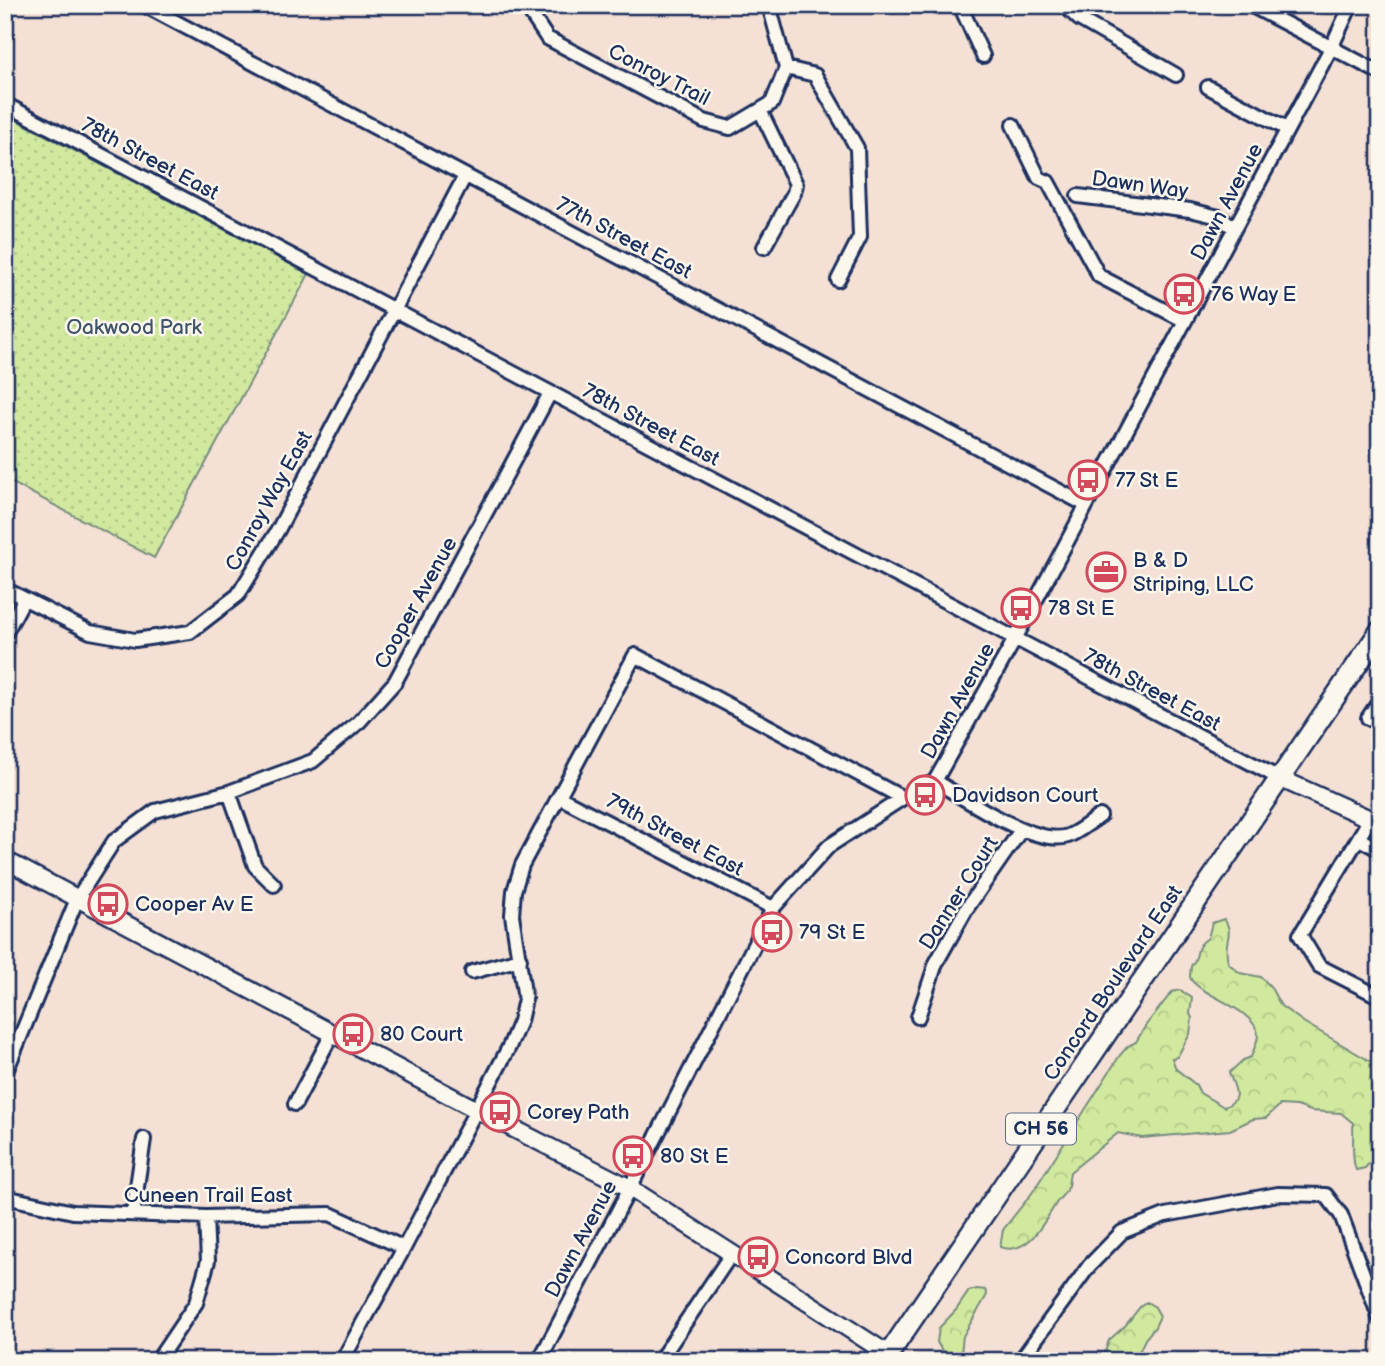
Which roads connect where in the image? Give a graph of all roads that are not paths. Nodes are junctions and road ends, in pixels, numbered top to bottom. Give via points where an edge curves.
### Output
1 (144, 5) edge
2 (525, 5) edge
3 (769, 5) edge
4 (960, 5) edge
5 (1064, 5) edge
6 (1250, 5) edge
7 (1352, 5) edge
8 (1331, 48) junction
9 (984, 56) dead end
10 (786, 68) junction
11 (1380, 73) edge
12 (1177, 75) dead end
13 (1208, 88) dead end
14 (5, 104) edge
15 (760, 110) junction
16 (1013, 125) dead end
17 (1287, 129) junction
18 (465, 177) junction
19 (1078, 196) dead end
20 (1234, 228) junction
21 (764, 247) dead end
22 (838, 280) dead end
23 (394, 309) junction
24 (1185, 321) junction
25 (550, 393) junction
26 (1086, 505) junction
27 (5, 589) edge
28 (24, 599) junction
29 (1380, 631) edge
30 (5, 634) edge
31 (1015, 639) junction
32 (1380, 700) edge
33 (1380, 724) edge
34 (1279, 778) junction
35 (935, 782) junction
36 (229, 792) junction
37 (559, 797) junction
38 (903, 798) junction
39 (1100, 816) dead end
40 (1375, 820) edge
41 (1021, 830) junction
42 (1359, 839) junction
43 (1380, 850) edge
44 (5, 860) edge
45 (274, 885) dead end
46 (78, 899) junction
47 (772, 908) junction
48 (520, 959) junction
49 (472, 972) dead end
50 (1380, 997) edge
51 (918, 1017) dead end
52 (332, 1034) junction
53 (5, 1074) edge
54 (295, 1104) dead end
55 (475, 1109) junction
56 (144, 1139) dead end
57 (630, 1188) junction
58 (5, 1197) edge
59 (133, 1214) junction
60 (206, 1217) junction
61 (404, 1248) junction
62 (732, 1253) junction
63 (1380, 1319) edge
64 (890, 1359) edge
65 (157, 1361) edge
66 (342, 1361) edge
67 (539, 1361) edge
68 (661, 1361) edge
69 (1020, 1361) edge

1 - 18 street, 77th Street East
2 - 15 street, Conroy Trail via 547,38 704,121 730,128
3 - 10 street
4 - 9 street
5 - 12 street via 1079,19
6 - 8 street
7 - 8 street, Dawn Avenue
8 - 11 street
8 - 17 street, Dawn Avenue
10 - 15 street, Conroy Trail via 772,103
10 - 22 street via 815,75 856,148 860,237
13 - 17 street
14 - 23 street, 78th Street East
15 - 21 street via 796,184
16 - 24 street via 1099,276
17 - 20 street, Dawn Avenue
18 - 23 street, Conroy Way East
18 - 26 street, 77th Street East
19 - 20 street, Dawn Way via 1190,210 1219,217
20 - 24 street, Dawn Avenue
23 - 25 street, 78th Street East
23 - 28 street, Conroy Way East via 278,530 238,595 190,632 135,640 90,632
24 - 26 street, Dawn Avenue
25 - 31 street, 78th Street East
25 - 36 street, Cooper Avenue via 395,682 359,722 313,761
26 - 31 street, Dawn Avenue
27 - 28 street, Conroy Way East
28 - 30 street
29 - 34 main road, Concord Boulevard East / CH 56
31 - 34 street, 78th Street East
31 - 35 street, Dawn Avenue
32 - 33 street via 1368,718
34 - 40 street
34 - 64 main road, Concord Boulevard East / CH 56
35 - 38 street, Dawn Avenue
35 - 41 street
36 - 45 street via 255,866
36 - 46 street, Cooper Avenue via 155,811 114,841
37 - 38 street via 635,654
37 - 47 street, 79th Street East
37 - 48 street via 522,865 514,891 512,915
38 - 47 street, Dawn Avenue via 829,846
39 - 41 street via 1066,836 1045,837
40 - 42 street
41 - 51 street, Danner Court via 936,963
42 - 43 street
42 - 50 street via 1300,935 1319,966
44 - 46 street
46 - 52 street
46 - 53 street, Cooper Avenue
47 - 57 street, Dawn Avenue
48 - 49 street
48 - 55 street via 525,999 520,1021
52 - 54 street
52 - 55 street
55 - 57 street
55 - 61 street
56 - 59 street
57 - 62 street
57 - 67 street, Dawn Avenue
58 - 59 street, Cuneen Trail East via 73,1212
59 - 60 street, Cuneen Trail East
60 - 61 street, Cuneen Trail East via 330,1214
60 - 65 street via 208,1261 195,1303
61 - 66 street
62 - 64 street
62 - 68 street
63 - 69 street via 1341,1215 1326,1195 1278,1194 1165,1215 1122,1232 1089,1266

